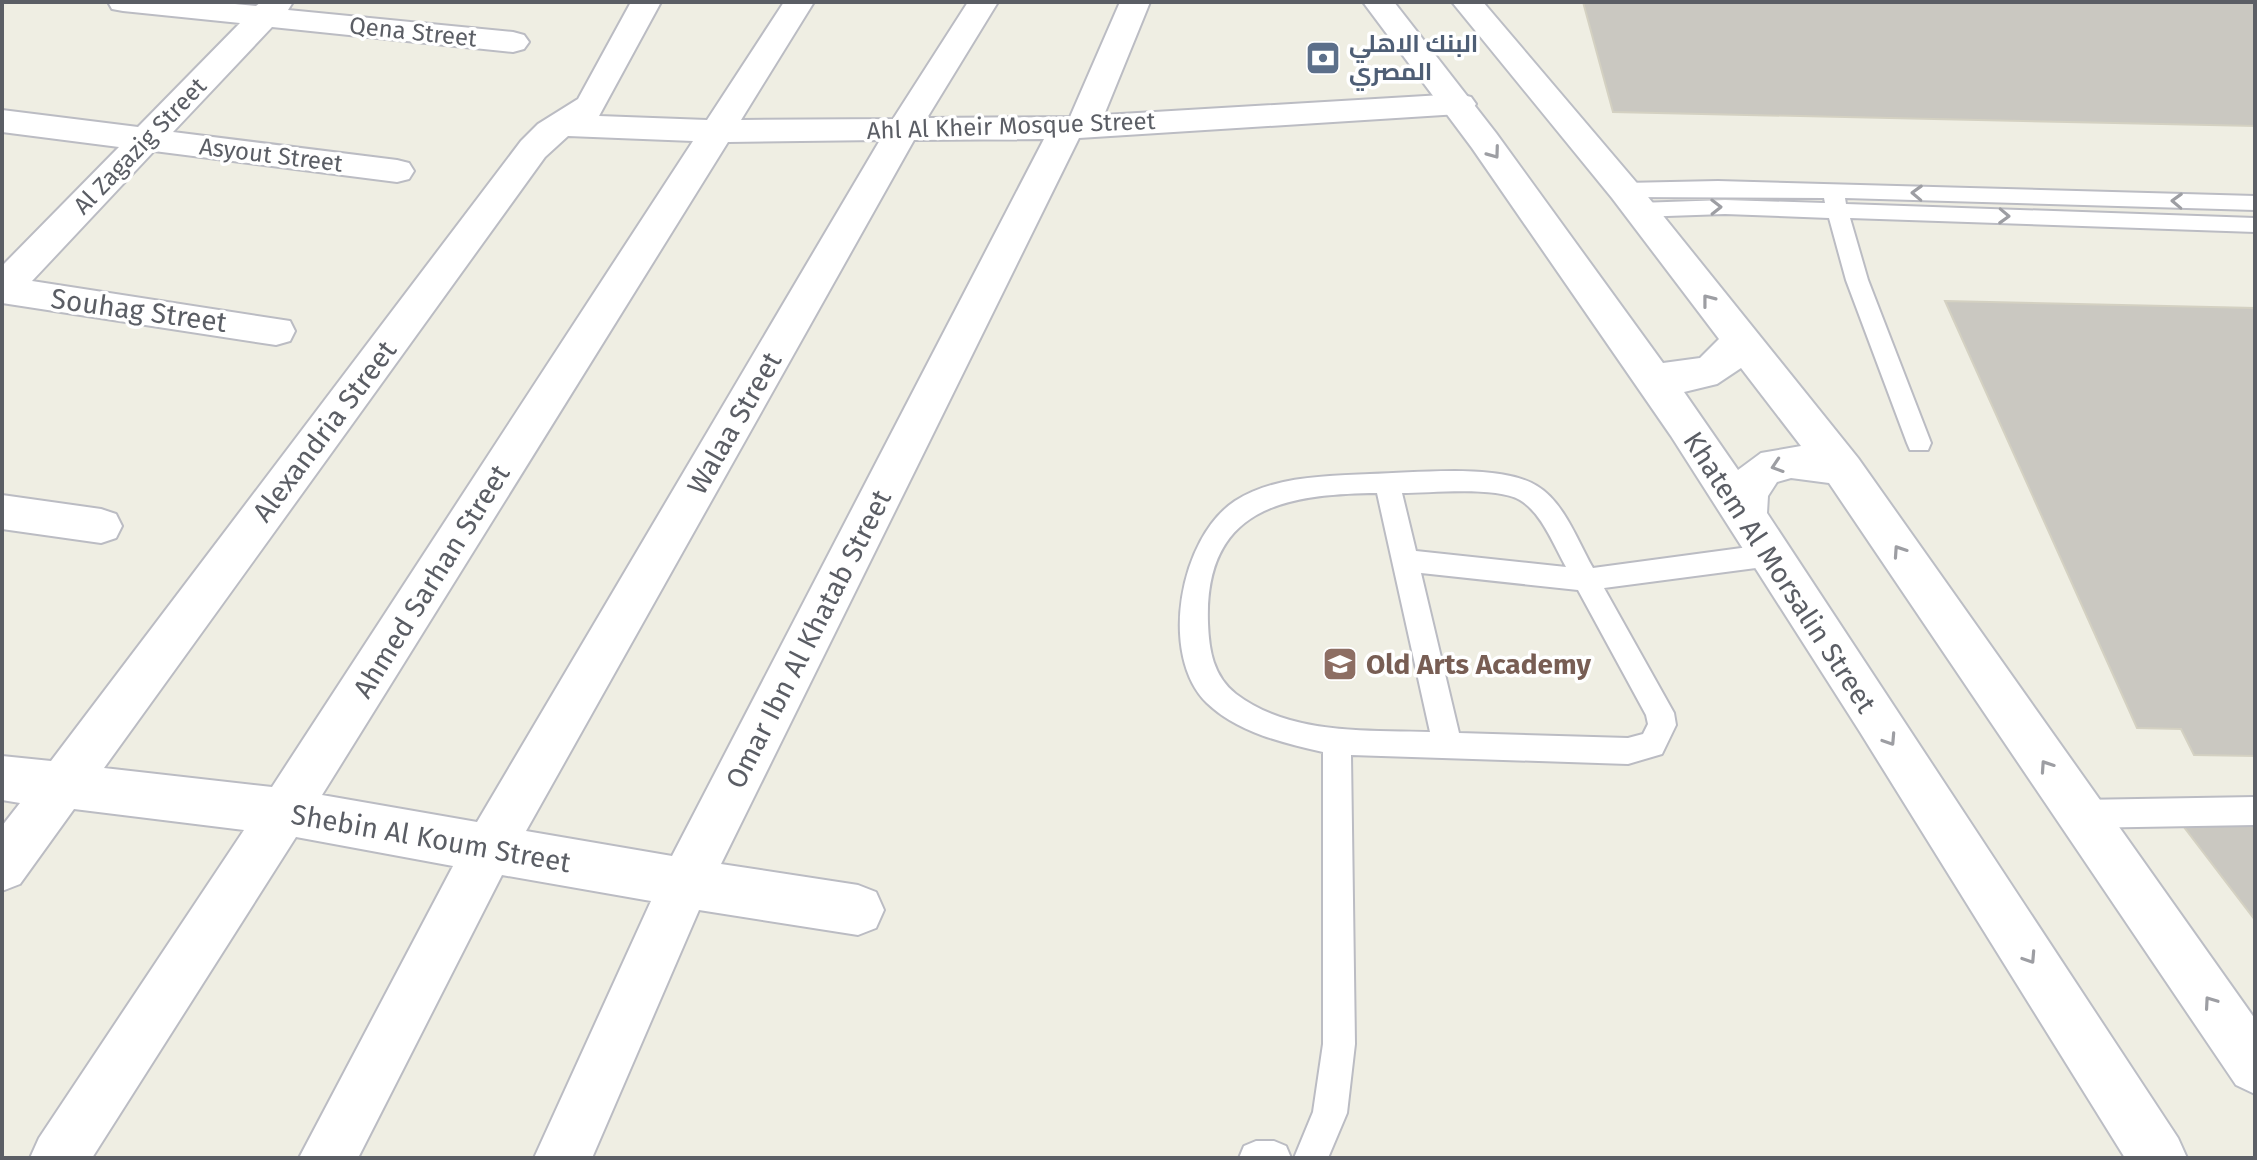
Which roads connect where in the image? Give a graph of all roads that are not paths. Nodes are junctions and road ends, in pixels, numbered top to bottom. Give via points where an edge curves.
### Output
1 (123, 2) edge
2 (460, 2) edge
3 (646, 2) edge
4 (799, 2) edge
5 (983, 2) edge
6 (1135, 2) edge
7 (1378, 2) edge
8 (1467, 2) edge
9 (271, 10) edge
10 (435, 34) junction
11 (513, 42) dead end
12 (1459, 104) junction
13 (2, 121) edge
14 (562, 125) junction
15 (1075, 127) junction
16 (903, 130) junction
17 (718, 131) junction
18 (147, 139) junction
19 (397, 171) dead end
20 (1631, 200) junction
21 (1834, 200) junction
22 (2248, 203) edge
23 (2255, 225) edge
24 (2, 289) edge
25 (276, 331) dead end
26 (1738, 339) junction
27 (1650, 376) junction
28 (1919, 443) dead end
29 (1843, 470) junction
30 (1388, 486) junction
31 (2, 512) edge
32 (1746, 517) junction
33 (101, 526) dead end
34 (1771, 555) junction
35 (1405, 561) junction
36 (1586, 580) junction
37 (1337, 742) junction
38 (1448, 748) junction
39 (2, 778) edge
40 (60, 785) junction
41 (2255, 811) edge
42 (284, 812) junction
43 (2079, 814) junction
44 (490, 847) junction
45 (2, 867) edge
46 (685, 883) junction
47 (858, 910) dead end
48 (2255, 1066) edge
49 (59, 1158) edge
50 (328, 1158) edge
51 (563, 1158) edge
52 (1256, 1158) edge
53 (1274, 1158) edge
54 (1311, 1158) edge
55 (2158, 1158) edge

1 - 9 street, Qena Street
2 - 10 street
3 - 14 street, Alexandria Street via 591,106
4 - 17 street, Ahmed Sarhan Street
5 - 16 street, Walaa Street
6 - 15 street, Omar Ibn Al Khatab Street
7 - 12 street, Khatem Al Morsalin Street
8 - 20 street
9 - 10 street, Qena Street
9 - 18 street, Al Zagazig Street
10 - 11 street, Qena Street
12 - 15 street, Ahl Al Kheir Mosque Street
12 -> 27 street, Khatem Al Morsalin Street
13 - 18 street, Asyout Street
14 - 17 street, Ahl Al Kheir Mosque Street
14 - 40 street, Alexandria Street via 533,149
15 - 16 street, Ahl Al Kheir Mosque Street
15 - 46 street, Omar Ibn Al Khatab Street
16 - 17 street, Ahl Al Kheir Mosque Street
16 - 44 street, Walaa Street
17 - 42 street, Ahmed Sarhan Street
18 - 19 street, Asyout Street
18 - 24 street, Al Zagazig Street
20 - 21 lane via 1725,207
26 -> 20 street
22 -> 21 lane
21 -> 23 lane
21 - 28 lane via 1879,344
22 - 23 lane
24 - 25 street, Souhag Street
26 - 27 street via 1727,360 1702,375
26 - 29 street
27 - 32 street, Khatem Al Morsalin Street
29 -> 32 street via 1798,460 1761,471 1750,484
43 -> 29 street
30 - 35 lane
30 - 36 lane via 1498,484 1529,493 1550,515
30 - 37 lane via 1284,491 1250,504 1222,526 1204,554 1196,587 1197,654 1212,690 1244,714
31 - 33 street
32 - 34 street, Khatem Al Morsalin Street
34 - 36 lane
34 -> 55 street, Khatem Al Morsalin Street
35 - 36 lane
35 - 38 lane
36 - 38 lane via 1660,713 1662,725 1652,745 1628,751
37 - 38 lane
37 - 54 lane via 1338,1055 1330,1113
39 - 40 street, Shebin Al Koum Street
40 - 42 street, Shebin Al Koum Street
40 - 45 street, Alexandria Street
41 - 43 lane
42 - 44 street, Shebin Al Koum Street
42 - 49 street, Ahmed Sarhan Street
48 -> 43 street
44 - 46 street, Shebin Al Koum Street
44 - 50 street, Walaa Street
46 - 47 street, Shebin Al Koum Street
46 - 51 street, Omar Ibn Al Khatab Street
52 - 53 lane

